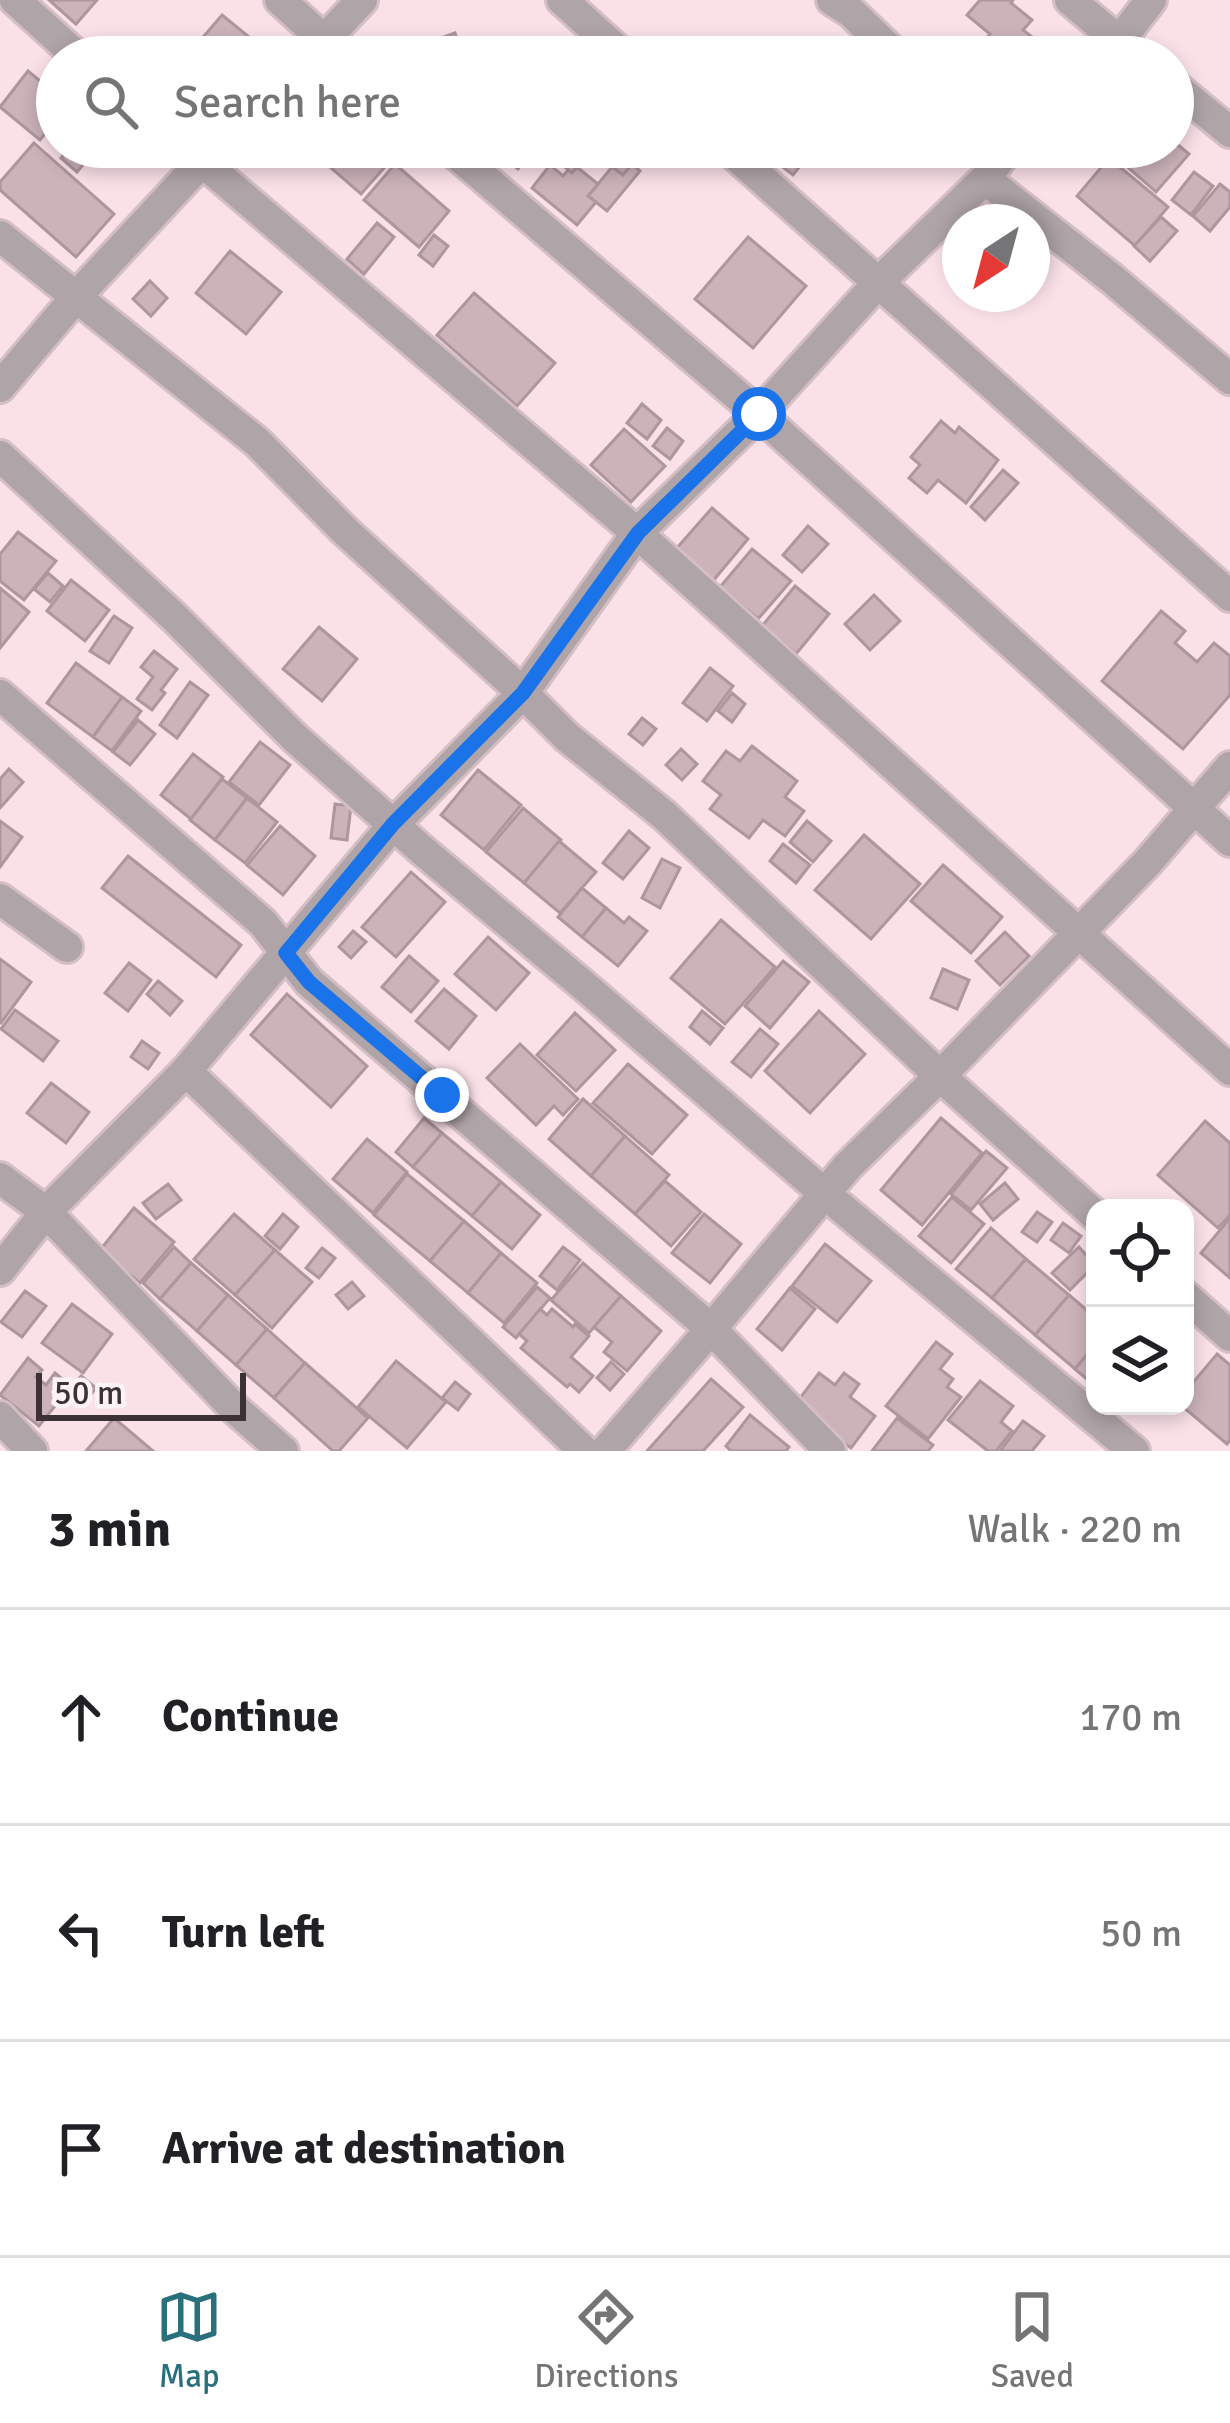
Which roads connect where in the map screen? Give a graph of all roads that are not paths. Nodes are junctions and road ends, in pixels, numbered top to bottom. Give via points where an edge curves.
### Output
1 (14, 0) edge
2 (280, 0) edge
3 (362, 0) edge
4 (562, 0) edge
5 (832, 0) edge
6 (1070, 0) edge
7 (1151, 0) edge
8 (54, 36) edge
9 (311, 36) edge
10 (336, 36) edge
11 (602, 36) edge
12 (876, 36) edge
13 (1105, 36) edge
14 (1130, 36) edge
15 (1194, 103) edge
16 (1230, 132) edge
17 (186, 168) edge
18 (218, 168) edge
19 (472, 168) edge
20 (749, 168) edge
21 (993, 168) edge
22 (985, 178) junction
23 (0, 236) edge
24 (878, 283) junction
25 (76, 297) junction
26 (1230, 379) edge
27 (0, 388) edge
28 (759, 414) junction
29 (0, 456) edge
30 (638, 533) junction
31 (1230, 596) edge
32 (523, 693) junction
33 (0, 695) edge
34 (1230, 767) edge
35 (1196, 809) junction
36 (393, 824) junction
37 (1230, 841) edge
38 (0, 899) edge
39 (1078, 934) junction
40 (67, 947) dead end
41 (286, 953) junction
42 (1230, 1070) edge
43 (186, 1071) junction
44 (940, 1076) junction
45 (0, 1178) edge
46 (825, 1194) junction
47 (1086, 1207) edge
48 (46, 1212) junction
49 (0, 1270) edge
50 (1194, 1304) edge
51 (712, 1329) junction
52 (1230, 1336) edge
53 (0, 1418) edge
54 (32, 1451) edge
55 (283, 1451) edge
56 (584, 1451) edge
57 (605, 1451) edge
58 (830, 1451) edge
59 (1134, 1451) edge

1 - 8 street
2 - 9 street
3 - 10 street
4 - 11 street
5 - 12 street
6 - 13 street
7 - 14 street
15 - 16 street
17 - 25 street
18 - 30 street
19 - 28 street
20 - 24 street
21 - 22 street
22 - 24 street
22 - 26 street
23 - 25 street
24 - 28 street
24 - 31 street
25 - 27 street
25 - 32 street via 257,442
28 - 30 street
28 - 35 street
29 - 36 street
30 - 32 street
30 - 39 street
32 - 36 street
32 - 44 street via 664,814
33 - 41 street via 263,923
34 - 35 street
35 - 37 street
35 - 39 street
36 - 41 street
36 - 46 street
38 - 40 street
39 - 42 street
39 - 44 street
41 - 43 street
41 - 51 street via 309,982
43 - 48 street
43 - 56 street
44 - 46 street
44 - 47 street
45 - 48 street
46 - 51 street
46 - 59 street
48 - 49 street
48 - 55 street
50 - 52 street
51 - 57 street
51 - 58 street
53 - 54 street

